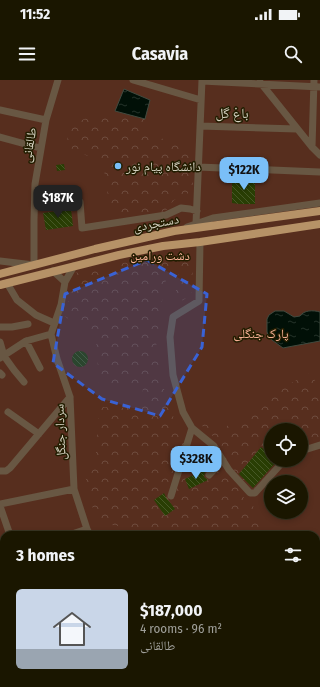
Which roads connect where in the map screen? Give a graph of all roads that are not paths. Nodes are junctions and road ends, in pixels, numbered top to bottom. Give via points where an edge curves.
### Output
1 (58, 80) edge
2 (133, 80) edge
3 (202, 80) edge
4 (260, 82) edge
5 (316, 84) edge
6 (201, 100) junction
7 (0, 110) edge
8 (46, 120) junction
9 (200, 126) junction
10 (298, 129) junction
11 (312, 131) junction
12 (320, 131) edge
13 (0, 137) edge
14 (312, 147) junction
15 (40, 148) junction
16 (320, 155) edge
17 (198, 168) junction
18 (320, 172) edge
19 (80, 202) dead end
20 (320, 203) edge
21 (196, 211) junction
22 (320, 211) edge
23 (196, 224) junction
24 (320, 224) edge
25 (174, 231) junction
26 (200, 242) junction
27 (0, 261) edge
28 (34, 265) junction
29 (74, 266) junction
30 (53, 271) junction
31 (0, 274) edge
32 (65, 282) junction
33 (4, 284) edge
34 (54, 323) junction
35 (28, 324) dead end
36 (0, 327) edge
37 (51, 334) junction
38 (26, 341) junction
39 (0, 342) edge
40 (2, 357) edge
41 (40, 368) dead end
42 (24, 382) dead end
43 (70, 397) junction
44 (8, 412) dead end
45 (192, 428) junction
46 (39, 434) junction
47 (320, 445) edge
48 (308, 449) edge
49 (223, 460) junction
50 (278, 467) edge
51 (0, 471) edge
52 (209, 475) dead end
53 (74, 490) junction
54 (171, 496) dead end
55 (0, 505) edge
56 (9, 531) edge
57 (88, 531) edge

1 - 8 street, طالقانی
2 - 6 street
3 - 4 street
3 - 6 street
4 - 5 street
4 - 10 street
5 - 11 street
6 - 9 street
7 - 8 street
8 - 15 street, طالقانی
9 - 10 street
9 - 17 street
10 - 14 street
11 - 12 street
11 - 14 street
13 - 15 street
14 - 16 street
15 - 28 street, طالقانی via 35,184
17 - 18 street
17 - 21 street
19 - 21 street via 82,228 166,215 180,208
20 - 23 street via 213,218
21 - 23 street
22 - 25 main road, دستجردی
23 - 25 street
24 - 26 main road, دستجردی
25 - 28 main road, دستجردی
26 - 29 main road, دستجردی via 163,246
26 - 45 street via 199,301 173,317 170,337 173,375 182,412
27 - 28 street
28 - 31 main road, دستجردی
29 - 30 main road, دستجردی
29 - 32 street, سردار جنگل
30 - 32 street
30 - 33 main road, دستجردی
32 - 34 street, سردار جنگل via 61,305
33 - 34 street via 17,300 36,315
34 - 37 street, سردار جنگل
35 - 36 street
37 - 38 street
37 - 43 street, سردار جنگل
38 - 40 street
38 - 41 street
39 - 40 street
40 - 42 street
43 - 46 street
43 - 53 street, سردار جنگل
44 - 46 street
45 - 49 street via 214,446
45 - 54 street
46 - 51 street via 10,468
47 - 48 street
49 - 50 street via 250,493 256,493
49 - 52 street
53 - 55 street
53 - 57 street, سردار جنگل
55 - 56 street

